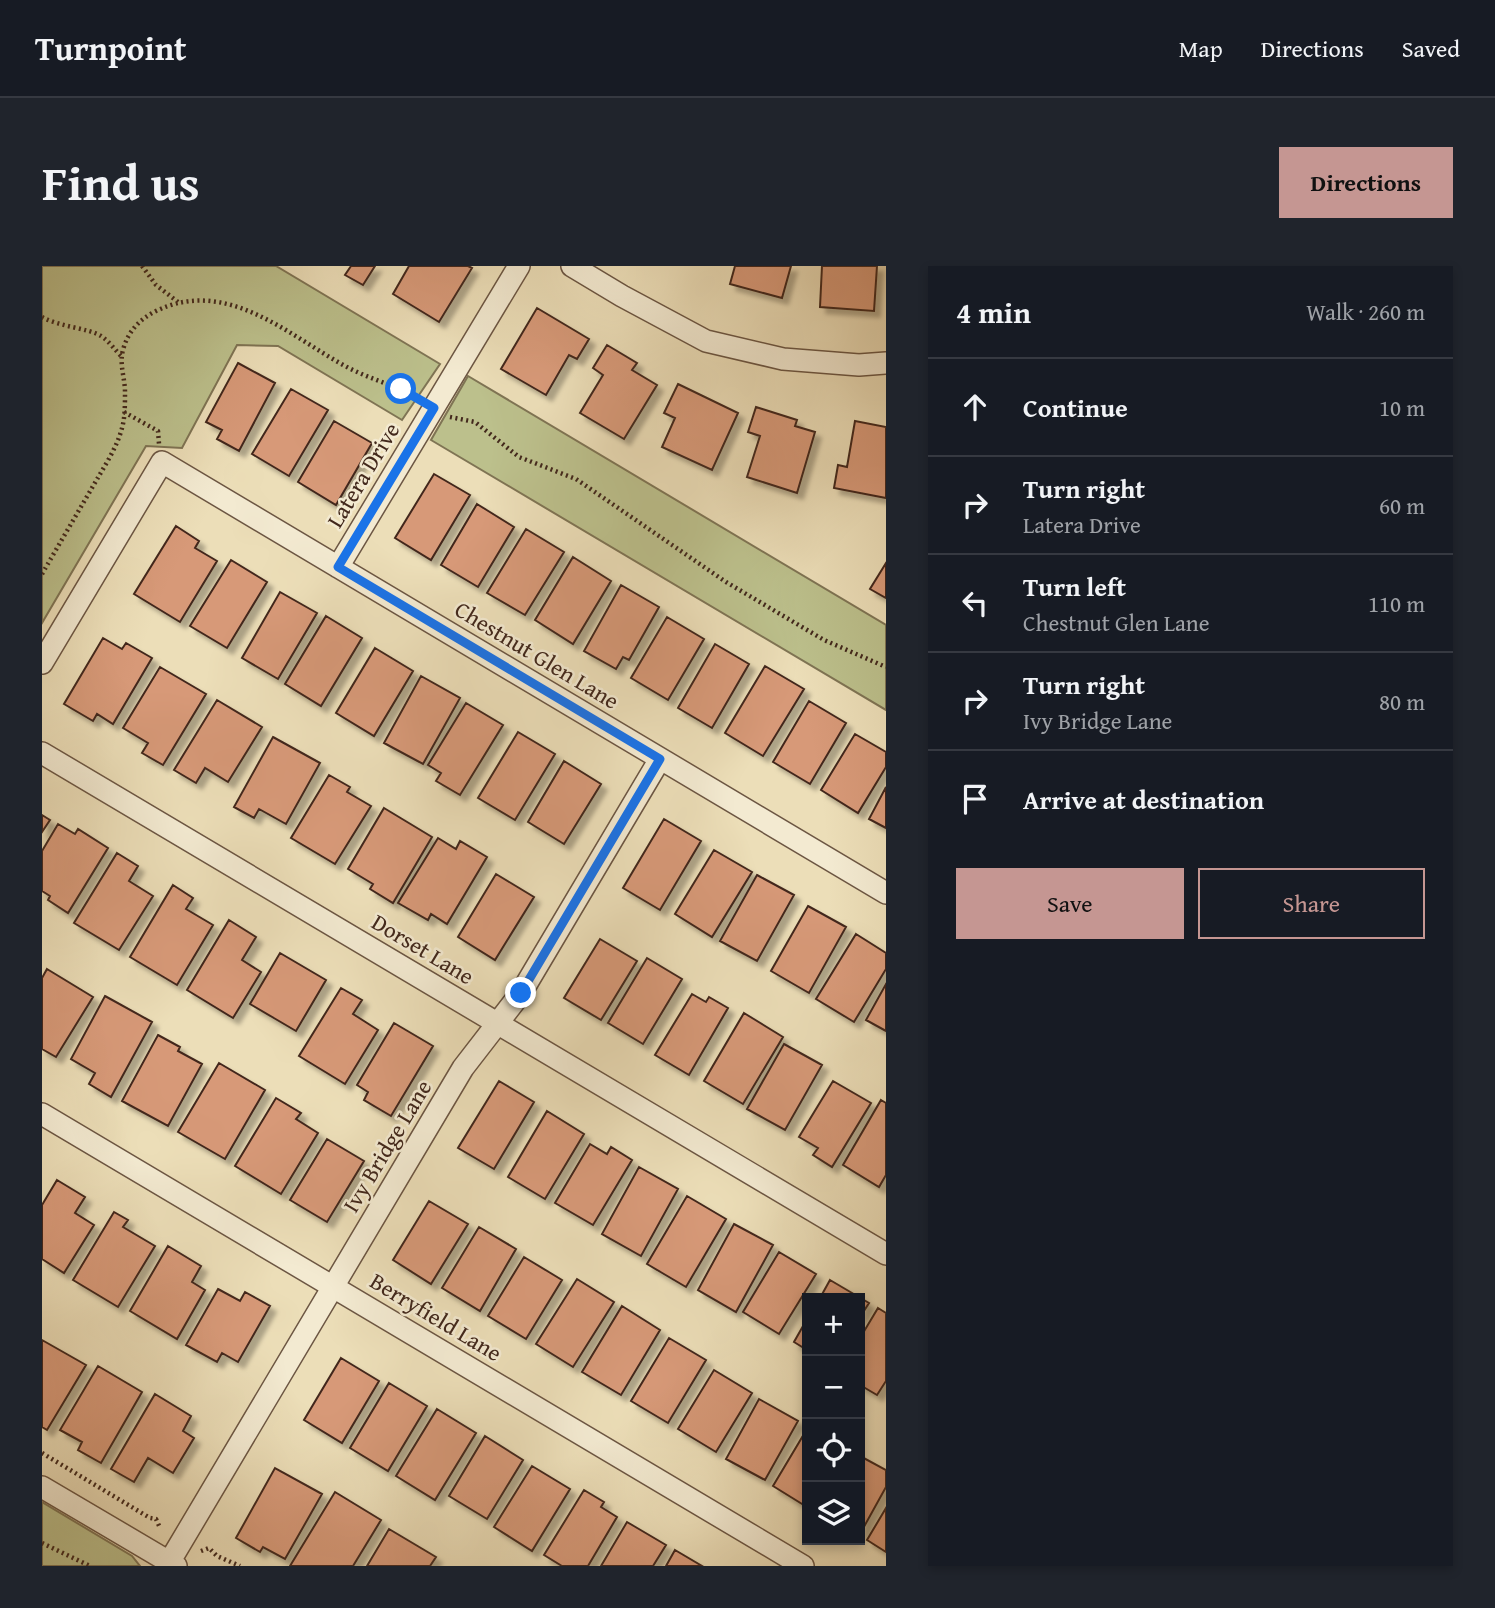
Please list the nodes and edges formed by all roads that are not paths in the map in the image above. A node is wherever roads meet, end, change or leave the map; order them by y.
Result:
1 (519, 266) edge
2 (572, 266) edge
3 (886, 363) edge
4 (338, 567) junction
5 (42, 663) edge
6 (42, 752) edge
7 (660, 759) junction
8 (886, 893) edge
9 (499, 1024) junction
10 (42, 1114) edge
11 (886, 1254) edge
12 (333, 1287) junction
13 (42, 1487) edge
14 (171, 1565) edge
15 (803, 1566) edge

1 - 4 street, Latera Drive
2 - 3 street
4 - 5 street, Chestnut Glen Lane
4 - 7 street, Chestnut Glen Lane
6 - 9 street, Dorset Lane
7 - 8 street, Chestnut Glen Lane
7 - 9 street, Ivy Bridge Lane
9 - 11 street, Dorset Lane
9 - 12 street, Ivy Bridge Lane
10 - 12 street, Berryfield Lane
12 - 14 street, Ivy Bridge Lane
12 - 15 street, Berryfield Lane
13 - 14 street

